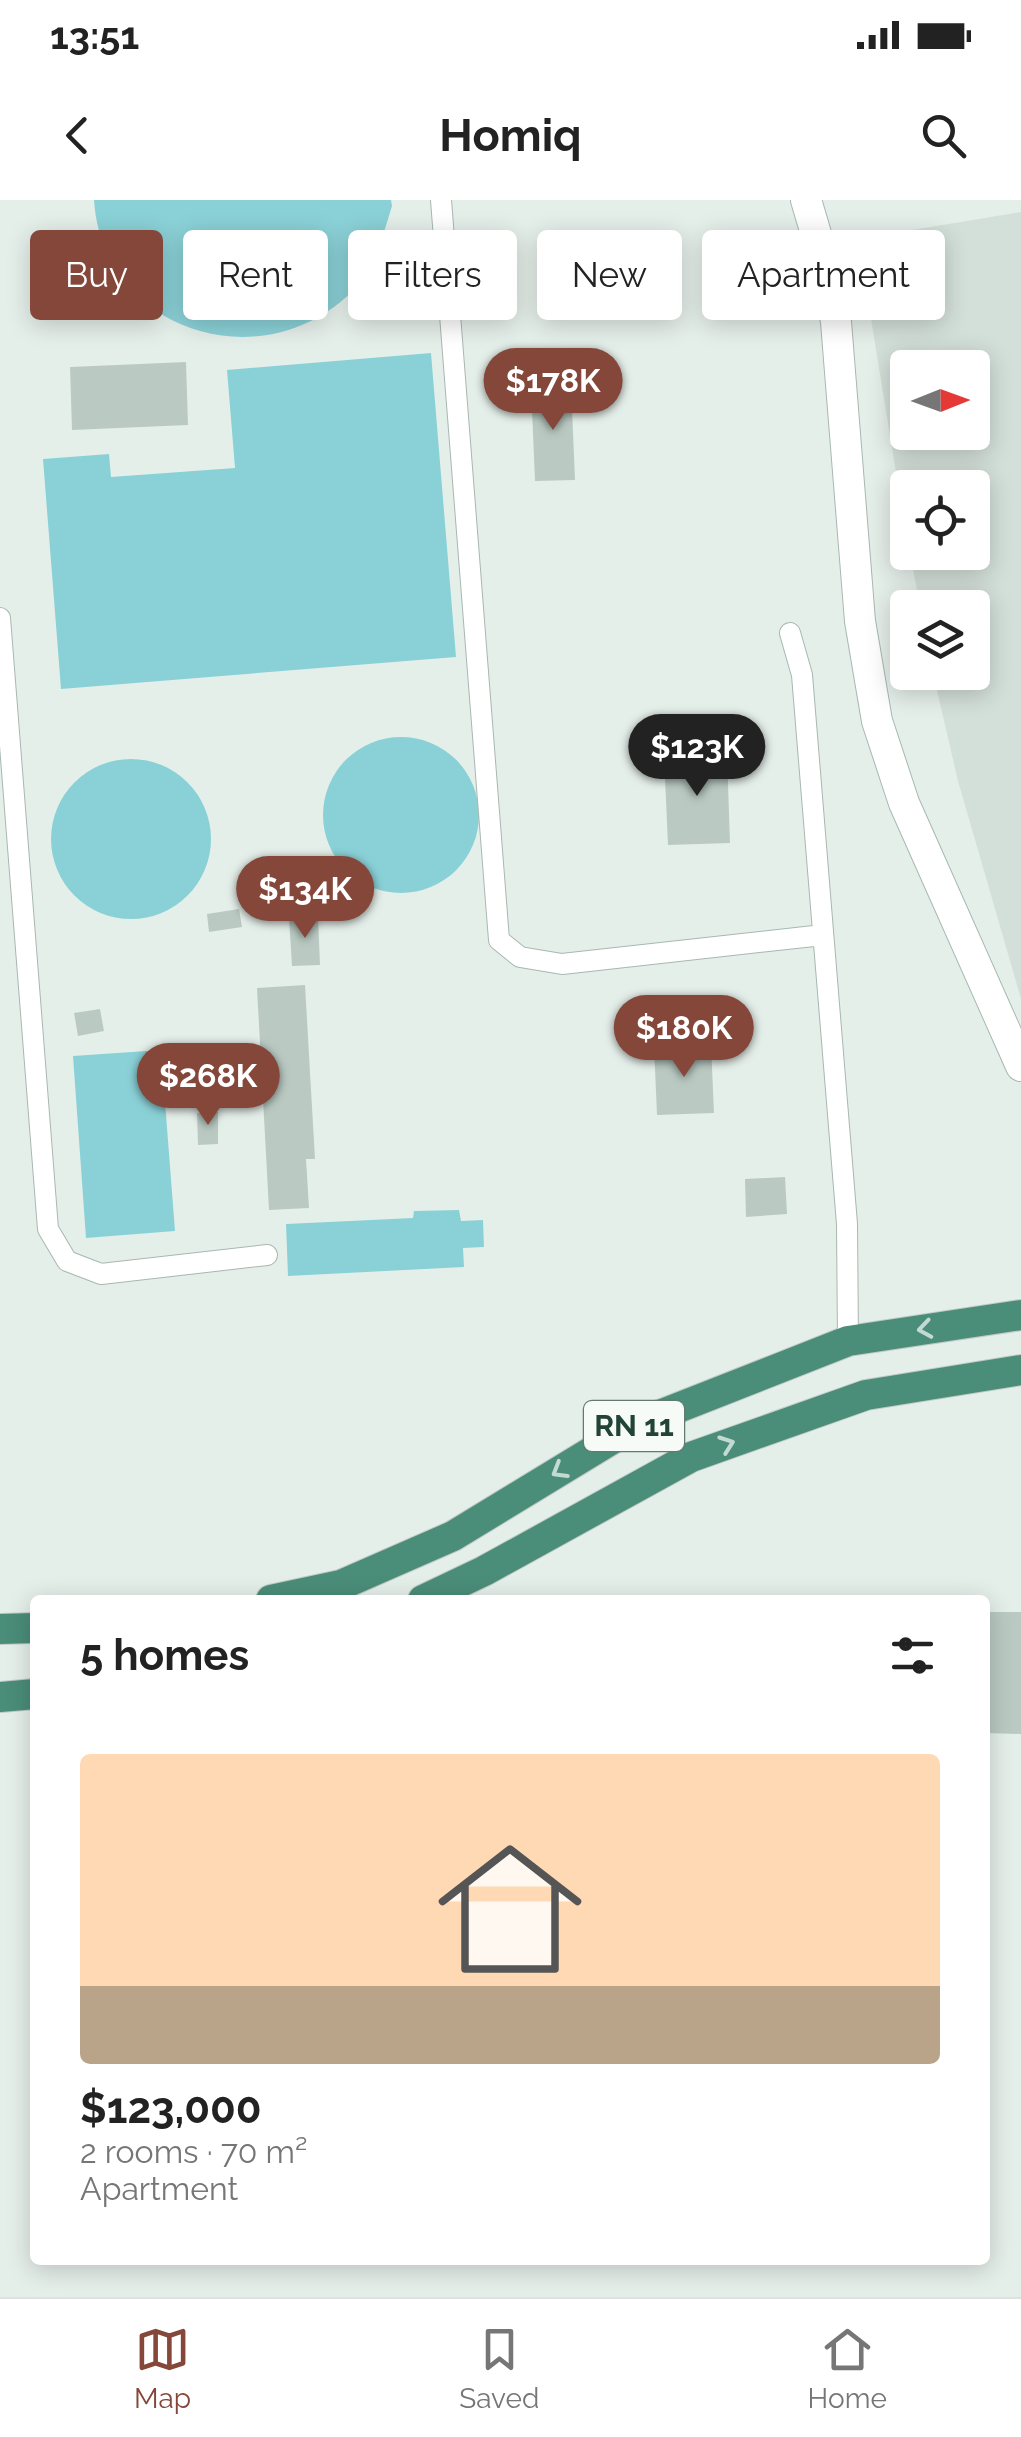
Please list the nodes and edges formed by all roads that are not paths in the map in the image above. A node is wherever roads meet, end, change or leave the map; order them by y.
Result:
1 (441, 200) edge
2 (806, 200) edge
3 (0, 618) edge
4 (790, 633) dead end
5 (824, 935) junction
6 (1021, 1066) edge
7 (267, 1255) dead end
8 (1021, 1314) edge
9 (848, 1342) junction
10 (1021, 1370) edge
11 (294, 1595) edge
12 (434, 1595) edge
13 (30, 1628) edge
14 (0, 1629) edge
15 (30, 1694) edge
16 (0, 1697) edge

1 - 5 lane
2 - 6 street
3 - 7 lane
4 - 5 lane
5 - 9 lane
8 -> 9 highway, RN 11
9 -> 11 highway, RN 11
12 -> 10 highway, RN 11
13 - 14 highway
15 - 16 highway

